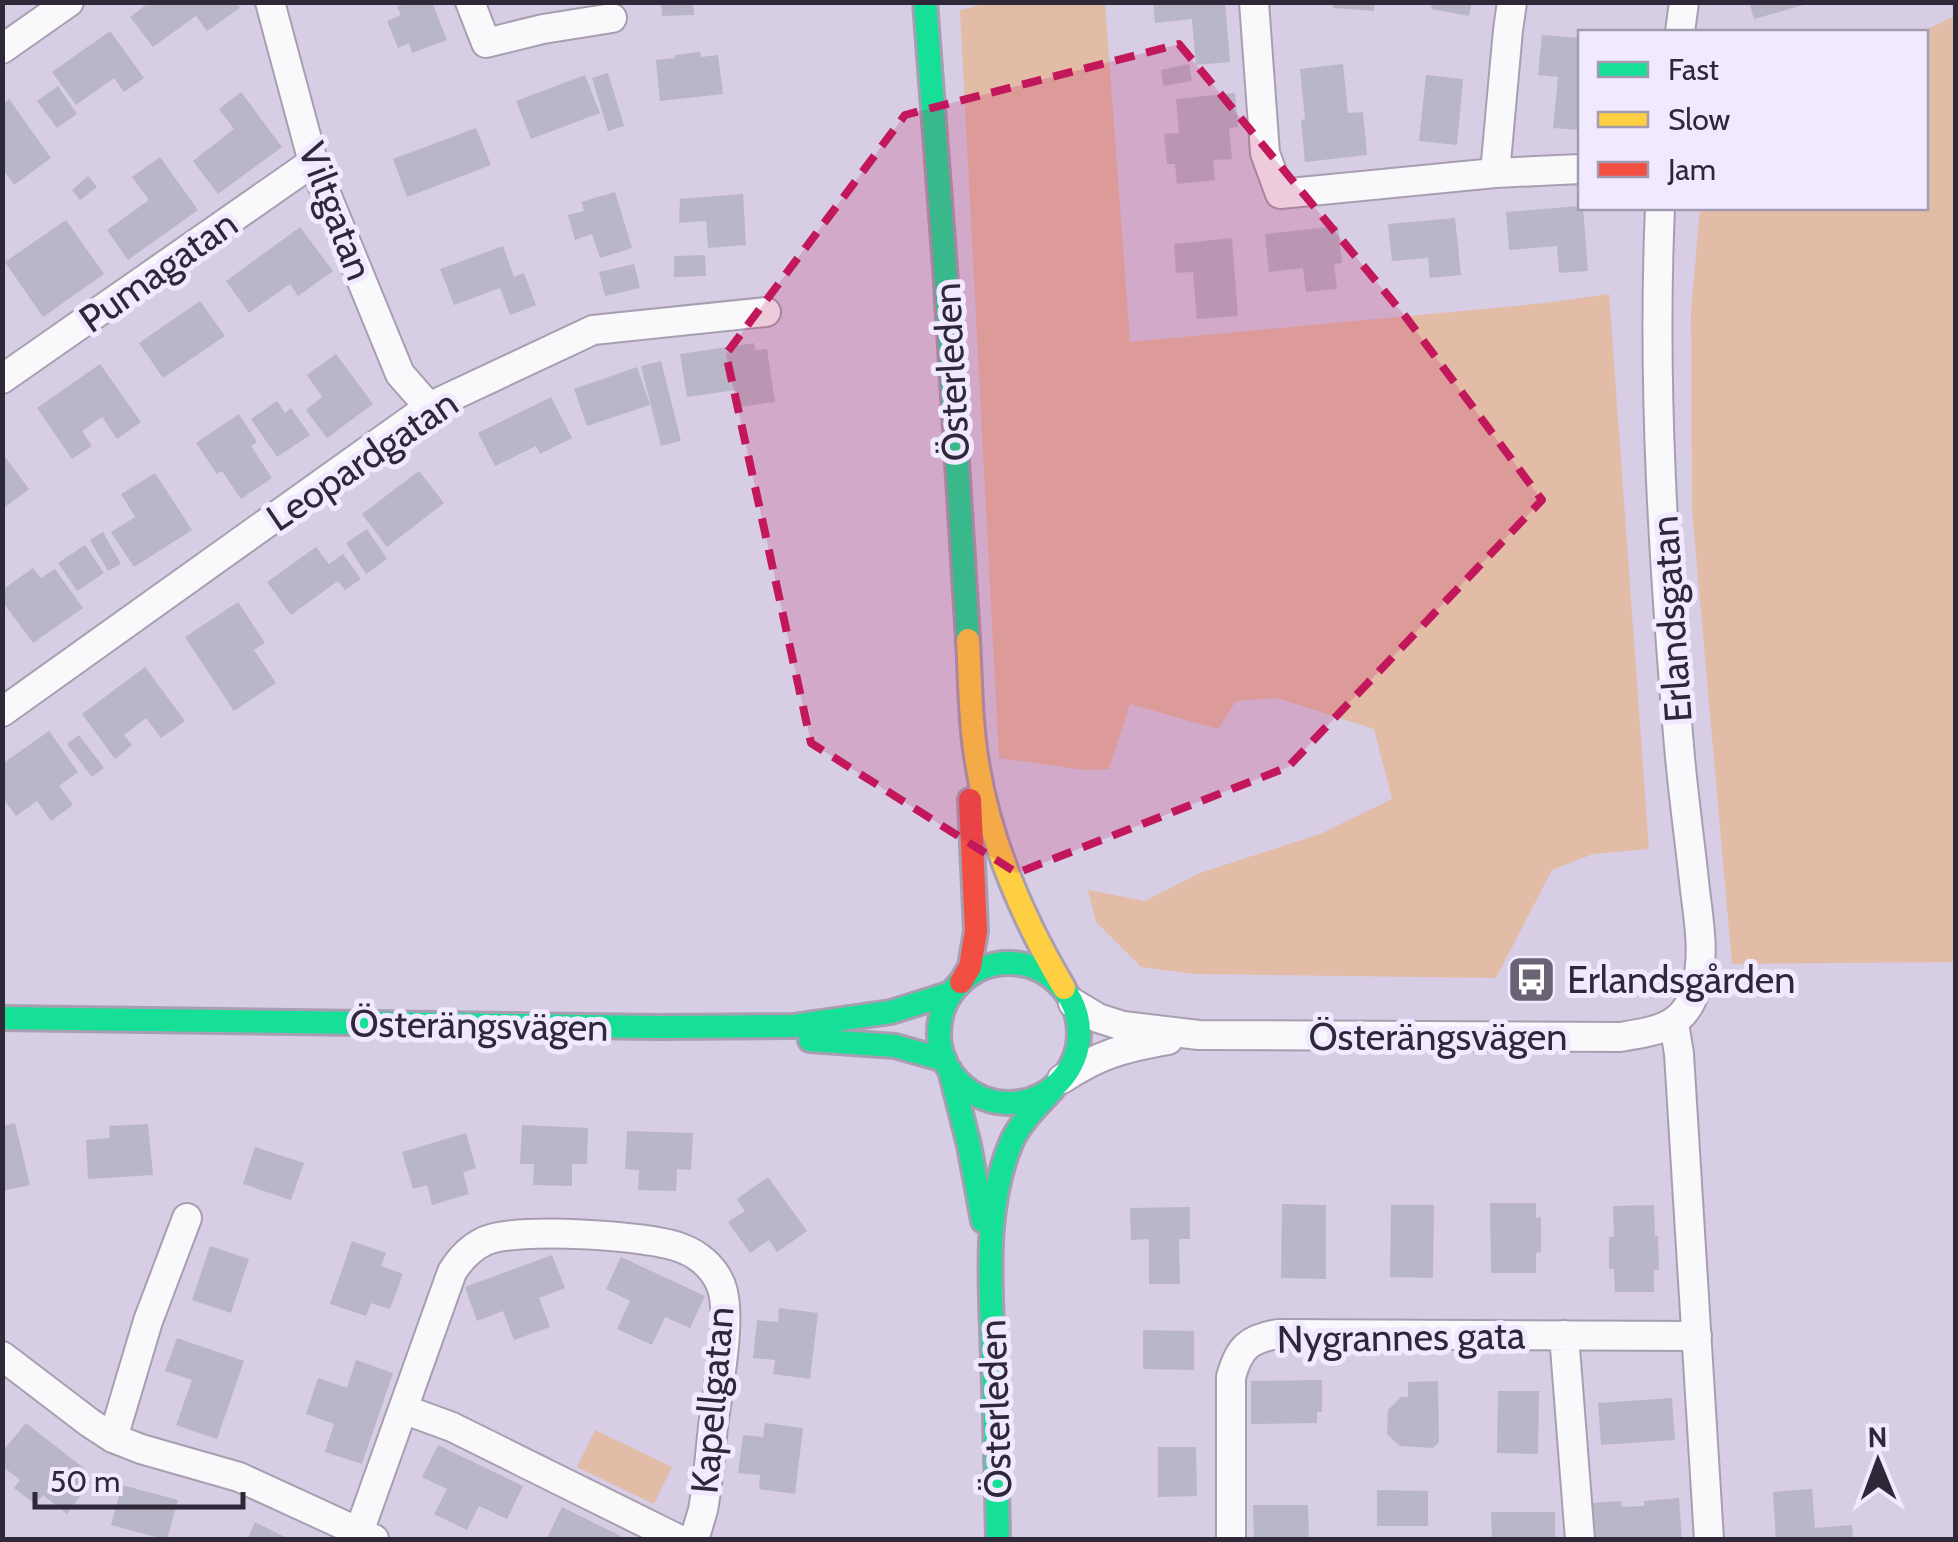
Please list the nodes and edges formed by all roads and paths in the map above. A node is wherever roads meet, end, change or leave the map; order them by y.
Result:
1 (69, 2) edge
2 (270, 2) edge
3 (470, 2) edge
4 (924, 2) edge
5 (1254, 2) edge
6 (1512, 2) edge
7 (1684, 2) edge
8 (612, 18) dead end
9 (1680, 30) edge
10 (2, 49) edge
11 (313, 162) junction
12 (1578, 169) edge
13 (1496, 173) junction
14 (1660, 210) edge
15 (766, 312) dead end
16 (2, 379) edge
17 (428, 407) junction
18 (2, 712) edge
19 (974, 742) junction
20 (956, 988) junction
21 (1068, 996) junction
22 (2, 1018) edge
23 (1674, 1023) junction
24 (2, 1032) edge
25 (1199, 1035) junction
26 (947, 1065) junction
27 (1058, 1084) junction
28 (187, 1218) dead end
29 (991, 1278) junction
30 (1564, 1334) junction
31 (1697, 1336) junction
32 (2, 1356) edge
33 (403, 1409) junction
34 (113, 1438) junction
35 (367, 1536) edge
36 (680, 1540) edge
37 (694, 1540) edge
38 (998, 1540) edge
39 (1231, 1540) edge
40 (1580, 1540) edge
41 (1708, 1540) edge

1 - 10 street
2 - 11 street, Viltgatan
3 - 8 street
4 - 19 main road, Österleden
5 - 13 street
6 - 13 street
7 - 9 street
11 - 16 street, Pumagatan
11 - 17 street, Viltgatan
12 - 13 street
14 - 23 street, Erlandsgatan
15 - 17 street, Leopardgatan
17 - 18 street, Leopardgatan
19 - 20 main road, Österleden
19 - 21 main road, Österleden
20 - 21 main road
20 - 22 main road, Österängsvägen
20 - 26 main road, Österleden
21 - 25 street, Österängsvägen
21 - 27 main road, Österleden
23 - 25 street, Österängsvägen
23 - 31 street
24 - 26 main road, Österängsvägen
25 - 27 street, Österängsvägen
26 - 27 main road
26 - 29 main road, Österleden
27 - 29 main road, Österleden
28 - 34 street
29 - 38 main road, Österleden
30 - 31 street, Nygrannes gata
30 - 39 street, Nygrannes gata
30 - 40 street, Nygrannes gata
31 - 41 street
32 - 34 street, Kapellgatan
33 - 35 street, Kapellgatan
33 - 36 street, Kapellgatan
33 - 37 street, Kapellgatan
34 - 35 street, Kapellgatan

